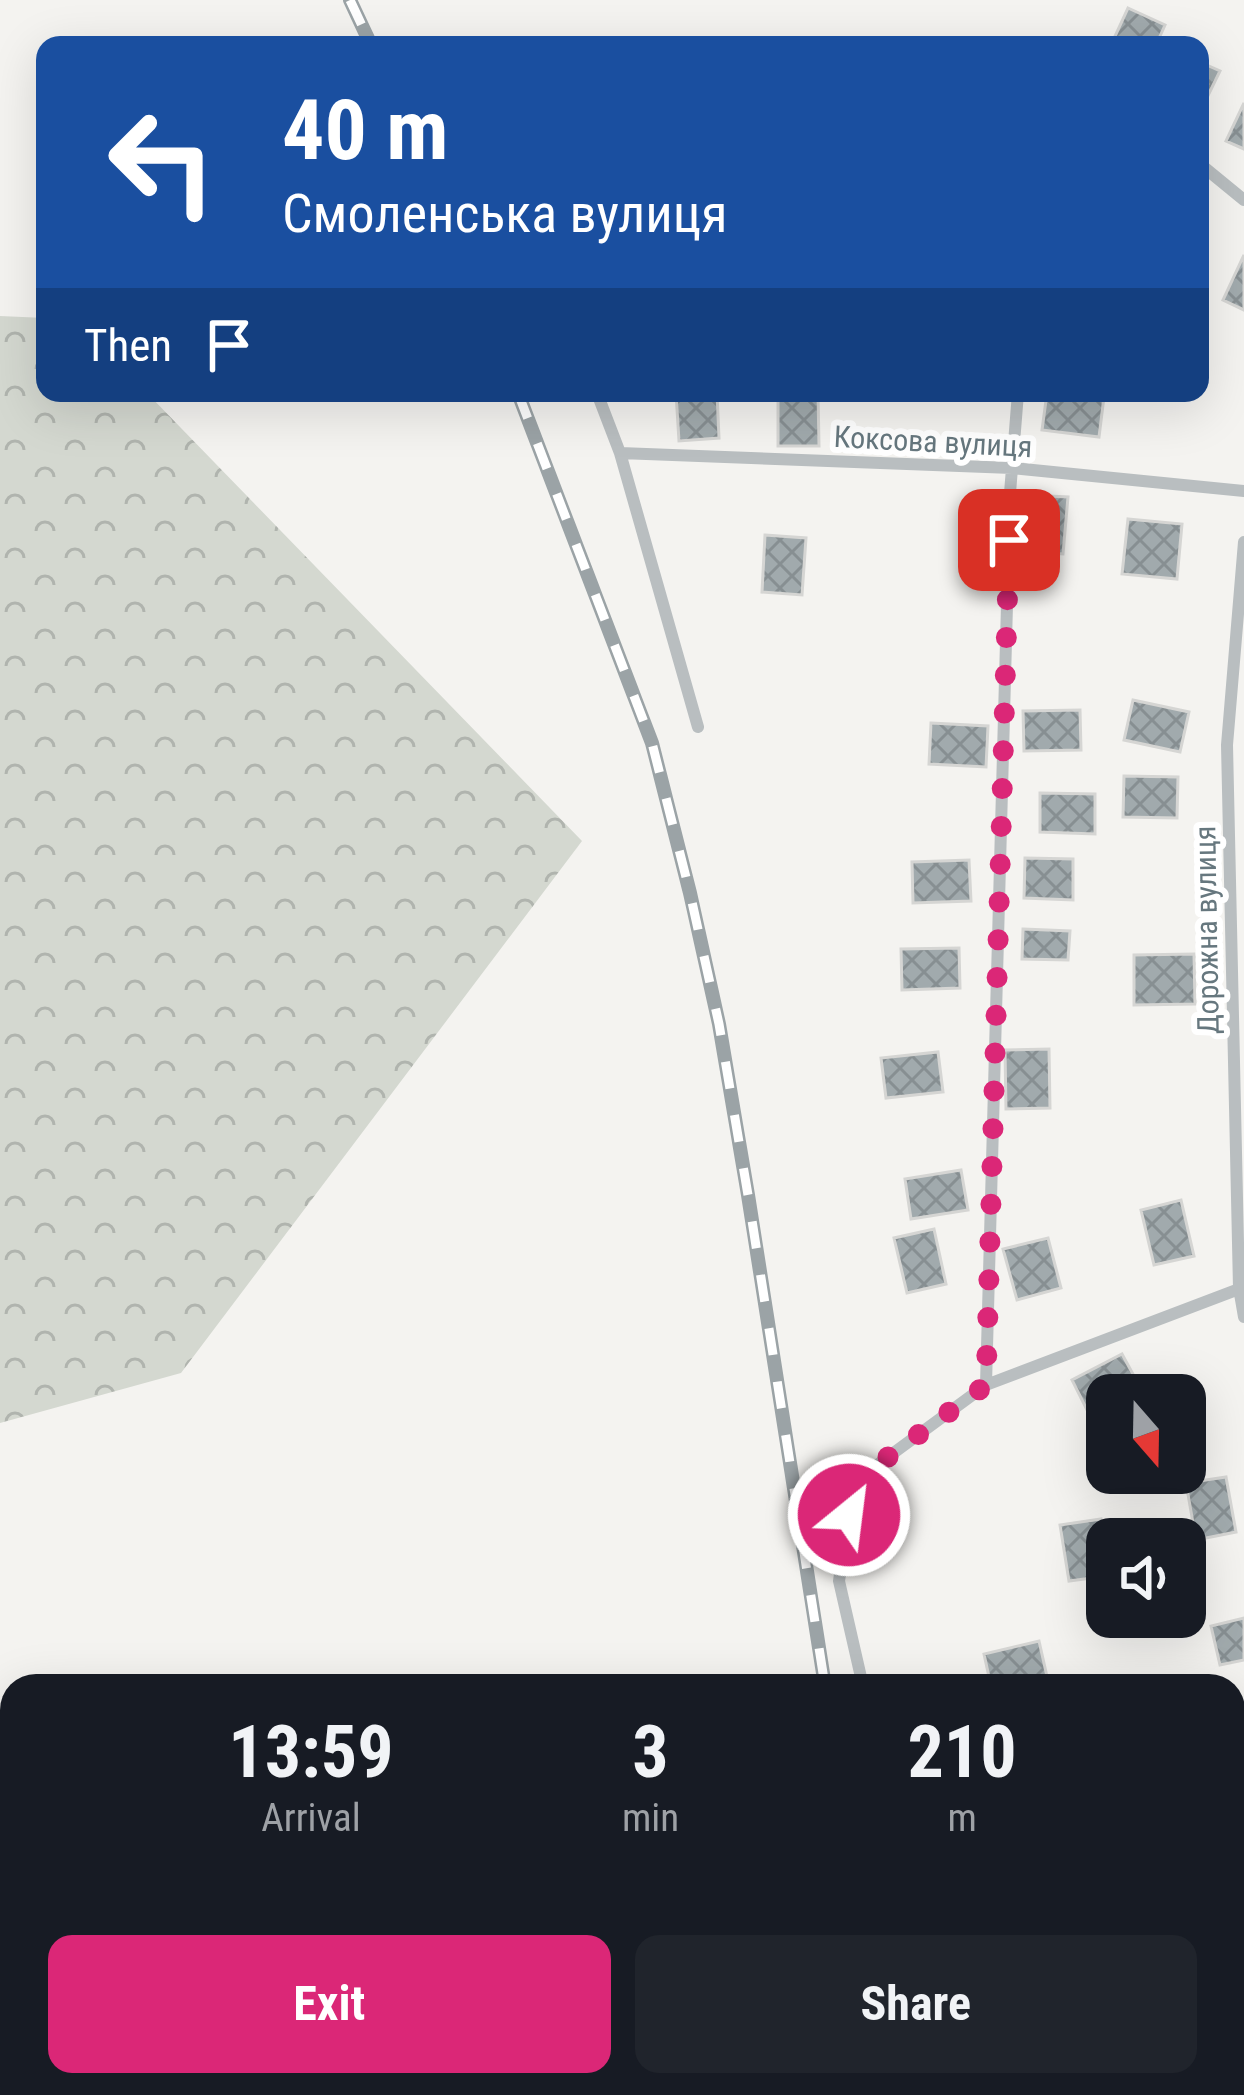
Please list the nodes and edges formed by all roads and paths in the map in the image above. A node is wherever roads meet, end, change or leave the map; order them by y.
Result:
1 (1209, 171) edge
2 (1244, 200) edge
3 (600, 402) edge
4 (1017, 402) edge
5 (620, 453) junction
6 (1012, 468) junction
7 (1244, 491) edge
8 (1244, 542) edge
9 (698, 727) dead end
10 (1241, 1287) edge
11 (1244, 1317) edge
12 (986, 1385) junction
13 (860, 1674) edge

1 - 2 street
3 - 5 street
4 - 6 street
5 - 6 street, Коксова вулиця
5 - 9 street
6 - 7 street, Коксова вулиця
6 - 12 street
8 - 10 street, Дорожна вулиця
10 - 11 street, Дорожна вулиця
10 - 12 street
12 - 13 street

